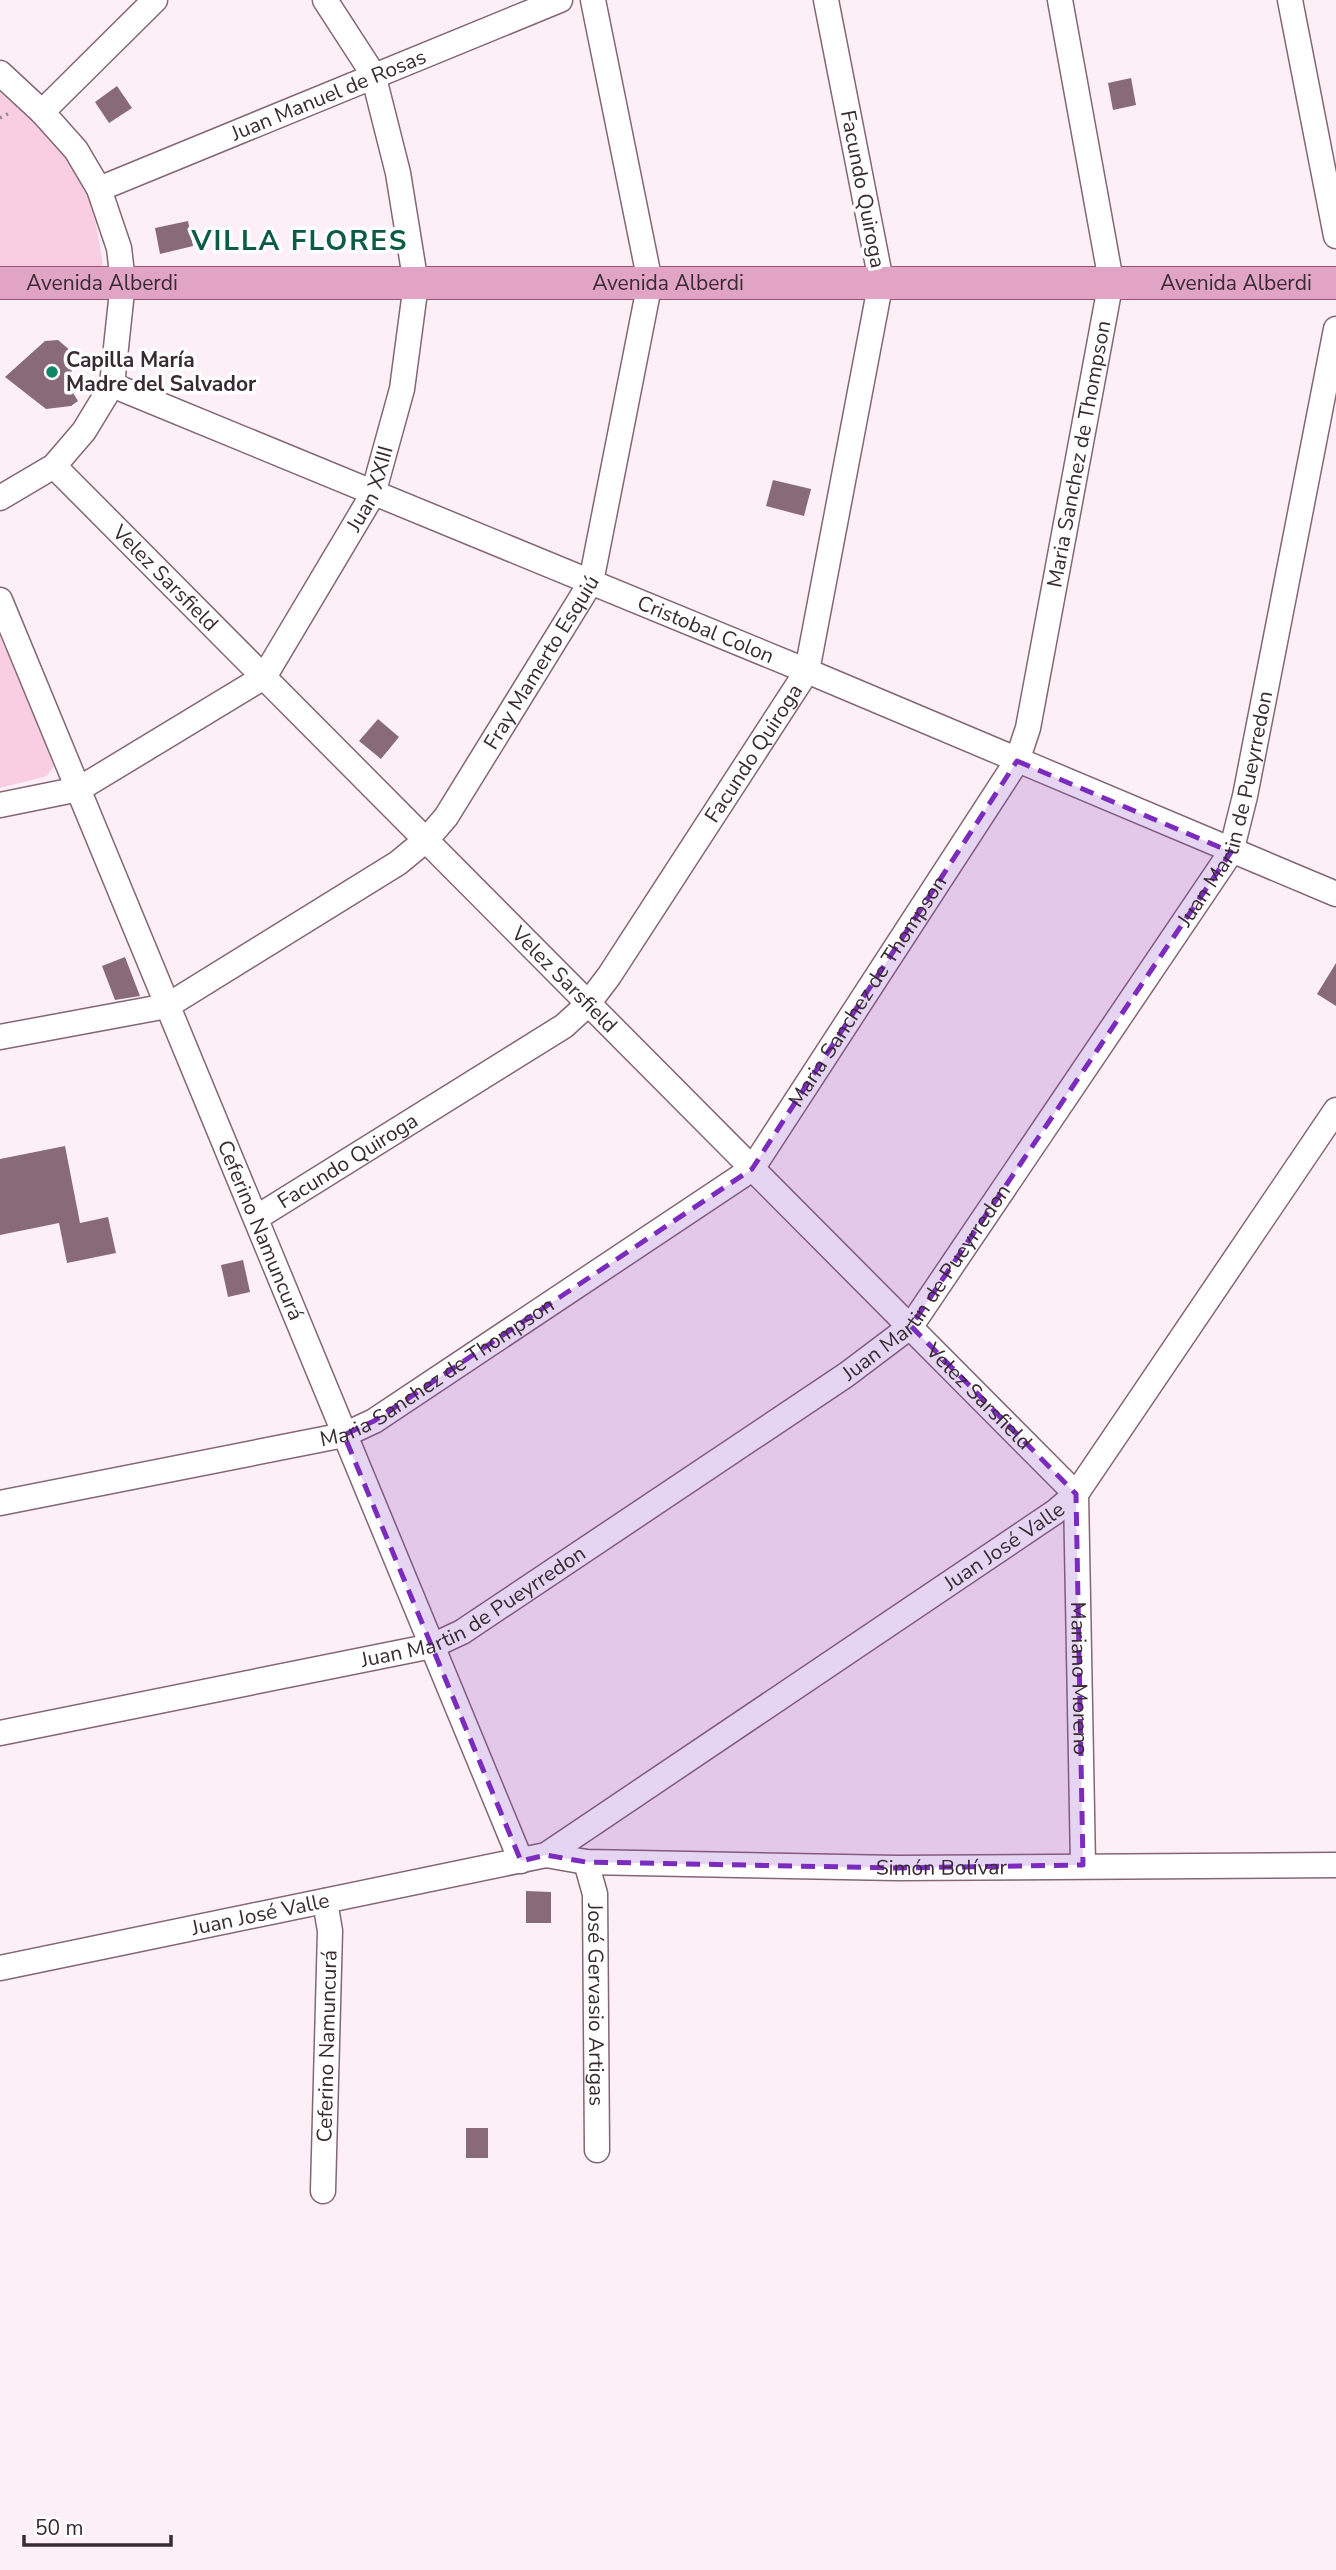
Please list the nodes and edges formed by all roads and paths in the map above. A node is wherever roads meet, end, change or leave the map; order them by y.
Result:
1 (155, 0) edge
2 (325, 0) edge
3 (560, 0) edge
4 (593, 0) edge
5 (826, 0) edge
6 (1060, 0) edge
7 (1290, 0) edge
8 (0, 73) edge
9 (373, 74) junction
10 (42, 112) junction
11 (99, 189) junction
12 (1336, 236) edge
13 (881, 281) junction
14 (1111, 281) junction
15 (123, 282) junction
16 (650, 282) junction
17 (0, 283) edge
18 (1336, 283) edge
19 (416, 284) junction
20 (1336, 329) edge
21 (112, 385) junction
22 (54, 466) junction
23 (373, 494) junction
24 (0, 498) edge
25 (591, 582) junction
26 (0, 600) edge
27 (807, 671) junction
28 (264, 677) junction
29 (1017, 761) junction
30 (79, 789) junction
31 (0, 804) edge
32 (428, 839) junction
33 (1231, 852) junction
34 (1336, 894) edge
35 (587, 1005) junction
36 (167, 1006) junction
37 (0, 1037) edge
38 (1336, 1111) edge
39 (752, 1169) junction
40 (256, 1218) junction
41 (911, 1326) junction
42 (344, 1435) junction
43 (1076, 1494) junction
44 (0, 1503) edge
45 (432, 1646) junction
46 (0, 1733) edge
47 (546, 1855) junction
48 (522, 1861) junction
49 (586, 1861) junction
50 (1083, 1865) junction
51 (1336, 1865) edge
52 (325, 1901) junction
53 (0, 1968) edge
54 (597, 2150) dead end
55 (323, 2191) dead end

1 - 10 street
2 - 9 street, Juan XXIII
3 - 9 street, Juan Manuel de Rosas
4 - 16 street, Fray Mamerto Esquiú
5 - 13 street, Facundo Quiroga
6 - 14 street, Maria Sanchez de Thompson
7 - 12 street
8 - 10 street
9 - 11 street, Juan Manuel de Rosas
9 - 19 street, Juan XXIII
10 - 11 street
11 - 15 street
13 - 14 main road, Avenida Alberdi
13 - 16 main road, Avenida Alberdi
13 - 27 street, Facundo Quiroga
14 - 18 main road, Avenida Alberdi
14 - 29 street, Maria Sanchez de Thompson
15 - 17 main road, Avenida Alberdi
15 - 19 main road, Avenida Alberdi
15 - 21 street
16 - 19 main road, Avenida Alberdi
16 - 25 street, Fray Mamerto Esquiú
19 - 23 street, Juan XXIII
20 - 33 street, Juan Martin de Pueyrredon
21 - 22 street
21 - 23 street, Cristobal Colon
22 - 24 street
22 - 28 street, Velez Sarsfield
23 - 25 street, Cristobal Colon
23 - 28 street, Juan XXIII
25 - 27 street, Cristobal Colon
25 - 32 street, Fray Mamerto Esquiú
26 - 30 street, Ceferino Namuncurá
27 - 29 street, Cristobal Colon
27 - 35 street, Facundo Quiroga
28 - 30 street, Juan XXIII
28 - 32 street, Velez Sarsfield
29 - 33 street, Cristobal Colon
29 - 39 street, Maria Sanchez de Thompson
30 - 31 street, Juan XXIII
30 - 36 street, Ceferino Namuncurá
32 - 35 street, Velez Sarsfield
32 - 36 street, Fray Mamerto Esquiú
33 - 34 street, Cristobal Colon
33 - 41 street, Juan Martin de Pueyrredon
35 - 39 street, Velez Sarsfield
35 - 40 street, Facundo Quiroga
36 - 37 street, Fray Mamerto Esquiú
36 - 40 street, Ceferino Namuncurá
38 - 43 street, Juan José Valle
39 - 41 street, Velez Sarsfield
39 - 42 street, Maria Sanchez de Thompson
40 - 42 street, Ceferino Namuncurá
41 - 43 street, Velez Sarsfield
41 - 45 street, Juan Martin de Pueyrredon
42 - 44 street, Maria Sanchez de Thompson
42 - 45 street, Ceferino Namuncurá
43 - 47 street, Juan José Valle
43 - 50 street, Mariano Moreno
45 - 46 street, Juan Martin de Pueyrredon
45 - 48 street, Ceferino Namuncurá
47 - 48 street, Juan José Valle
47 - 49 street, Simón Bolívar
48 - 52 street, Juan José Valle
49 - 50 street, Simón Bolívar
49 - 54 street, José Gervasio Artigas
50 - 51 street, Simón Bolívar
52 - 53 street, Juan José Valle
52 - 55 street, Ceferino Namuncurá

